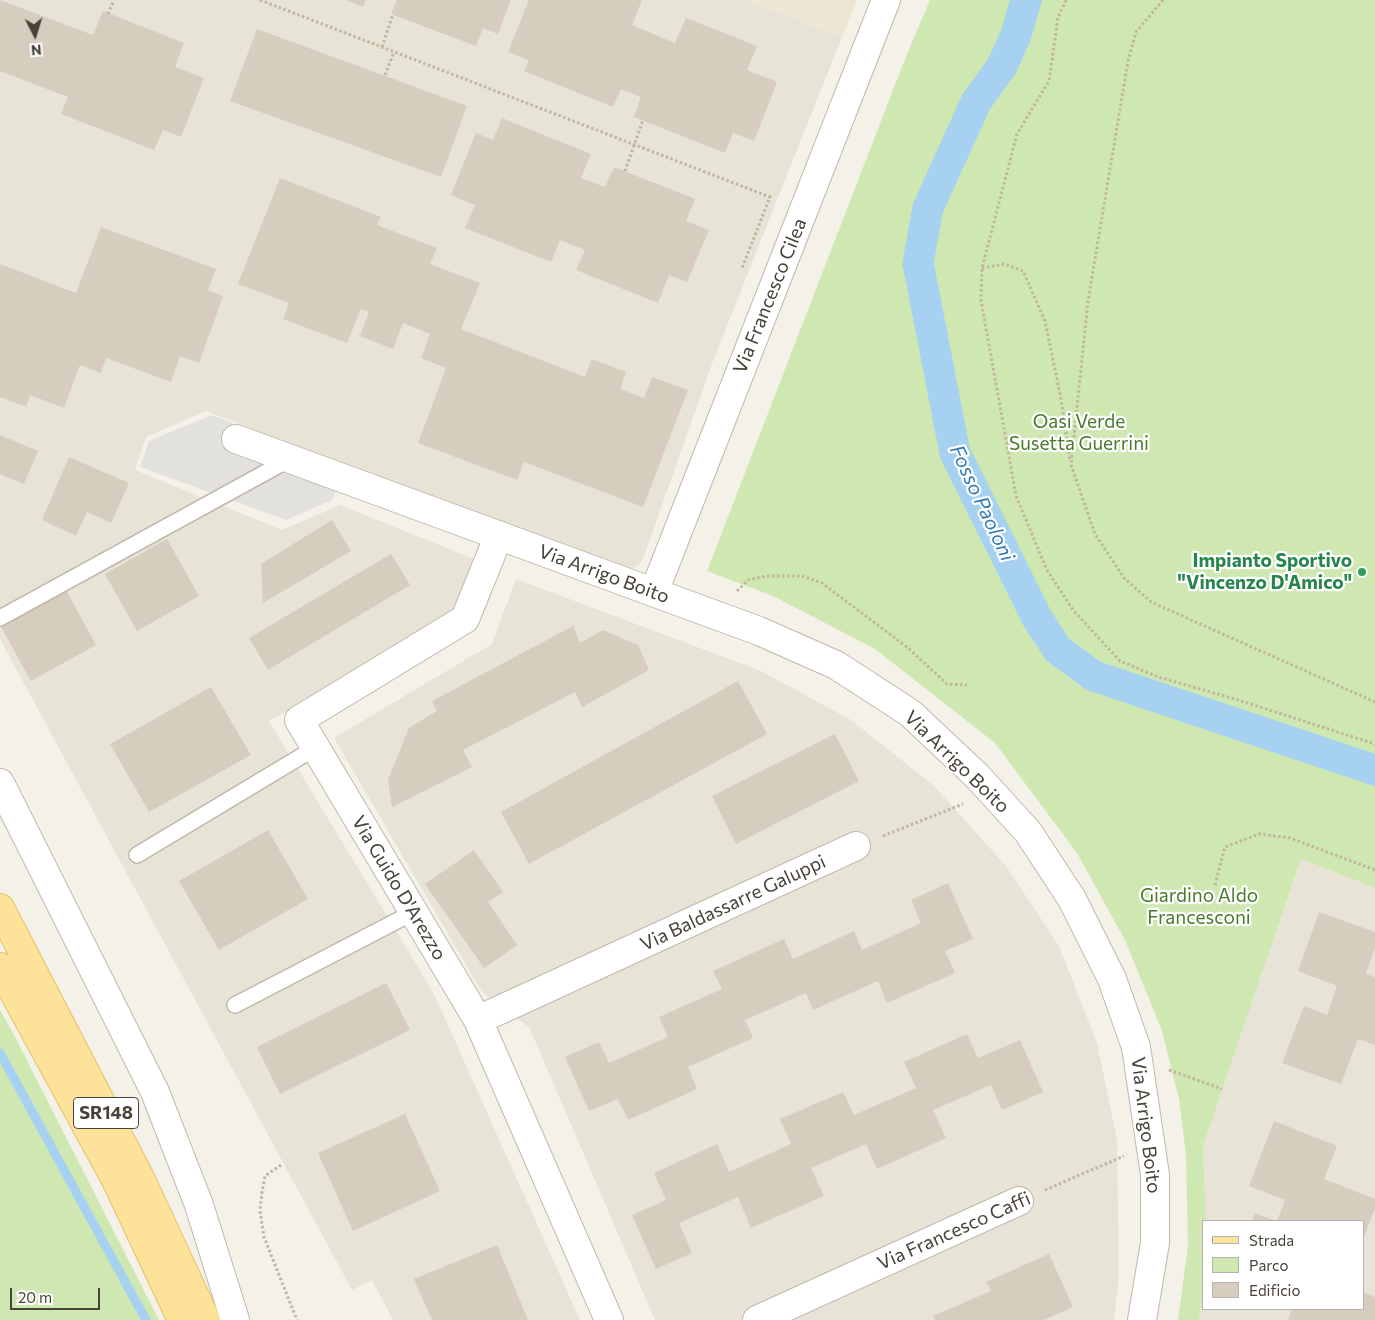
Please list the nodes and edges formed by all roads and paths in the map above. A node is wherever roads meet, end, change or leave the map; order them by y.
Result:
1 (114, 0) edge
2 (260, 0) edge
3 (886, 0) edge
4 (1066, 0) edge
5 (1163, 0) edge
6 (108, 14) dead end
7 (394, 14) dead end
8 (382, 47) junction
9 (394, 52) junction
10 (385, 75) dead end
11 (643, 120) dead end
12 (634, 144) junction
13 (625, 171) dead end
14 (742, 268) dead end
15 (982, 268) junction
16 (236, 438) dead end
17 (290, 458) junction
18 (1071, 465) junction
19 (499, 535) junction
20 (654, 592) junction
21 (733, 595) dead end
22 (0, 618) edge
23 (967, 686) dead end
24 (1375, 702) edge
25 (1375, 744) edge
26 (315, 748) junction
27 (0, 784) edge
28 (992, 792) junction
29 (856, 846) joint
30 (137, 855) dead end
31 (1375, 870) edge
32 (1215, 885) dead end
33 (0, 908) edge
34 (414, 912) junction
35 (0, 967) edge
36 (235, 1006) dead end
37 (478, 1020) junction
38 (1166, 1069) dead end
39 (1222, 1089) dead end
40 (1151, 1144) junction
41 (282, 1165) dead end
42 (1019, 1201) joint
43 (182, 1320) edge
44 (206, 1320) edge
45 (234, 1320) edge
46 (297, 1320) edge
47 (609, 1320) edge
48 (757, 1320) edge
49 (1142, 1320) edge

1 - 6 path
2 - 8 path
3 - 20 street, Via Francesco Cilea
4 - 15 path
5 - 18 path
7 - 8 path
8 - 9 path
9 - 10 path
9 - 12 path
11 - 12 path
12 - 13 path
12 - 14 path
15 - 18 path
15 - 25 path
16 - 17 street, Via Arrigo Boito
17 - 19 street, Via Arrigo Boito
17 - 22 lane
18 - 24 path
19 - 20 street, Via Arrigo Boito
19 - 26 street, Via Guido D'Arezzo
20 - 28 street, Via Arrigo Boito
21 - 23 path
26 - 30 lane
26 - 34 street, Via Guido D'Arezzo
27 - 45 street
28 - 29 path
28 - 40 street, Via Arrigo Boito
29 - 37 street, Via Baldassarre Galuppi
31 - 32 path
33 - 44 main road, SR148
34 - 36 lane
34 - 37 street, Via Guido D'Arezzo
35 - 43 main road, SR148
37 - 47 street, Via Guido D'Arezzo
38 - 39 path
40 - 42 path, Via Francesco Caffi
40 - 49 street, Via Arrigo Boito
41 - 46 path
42 - 48 street, Via Francesco Caffi

